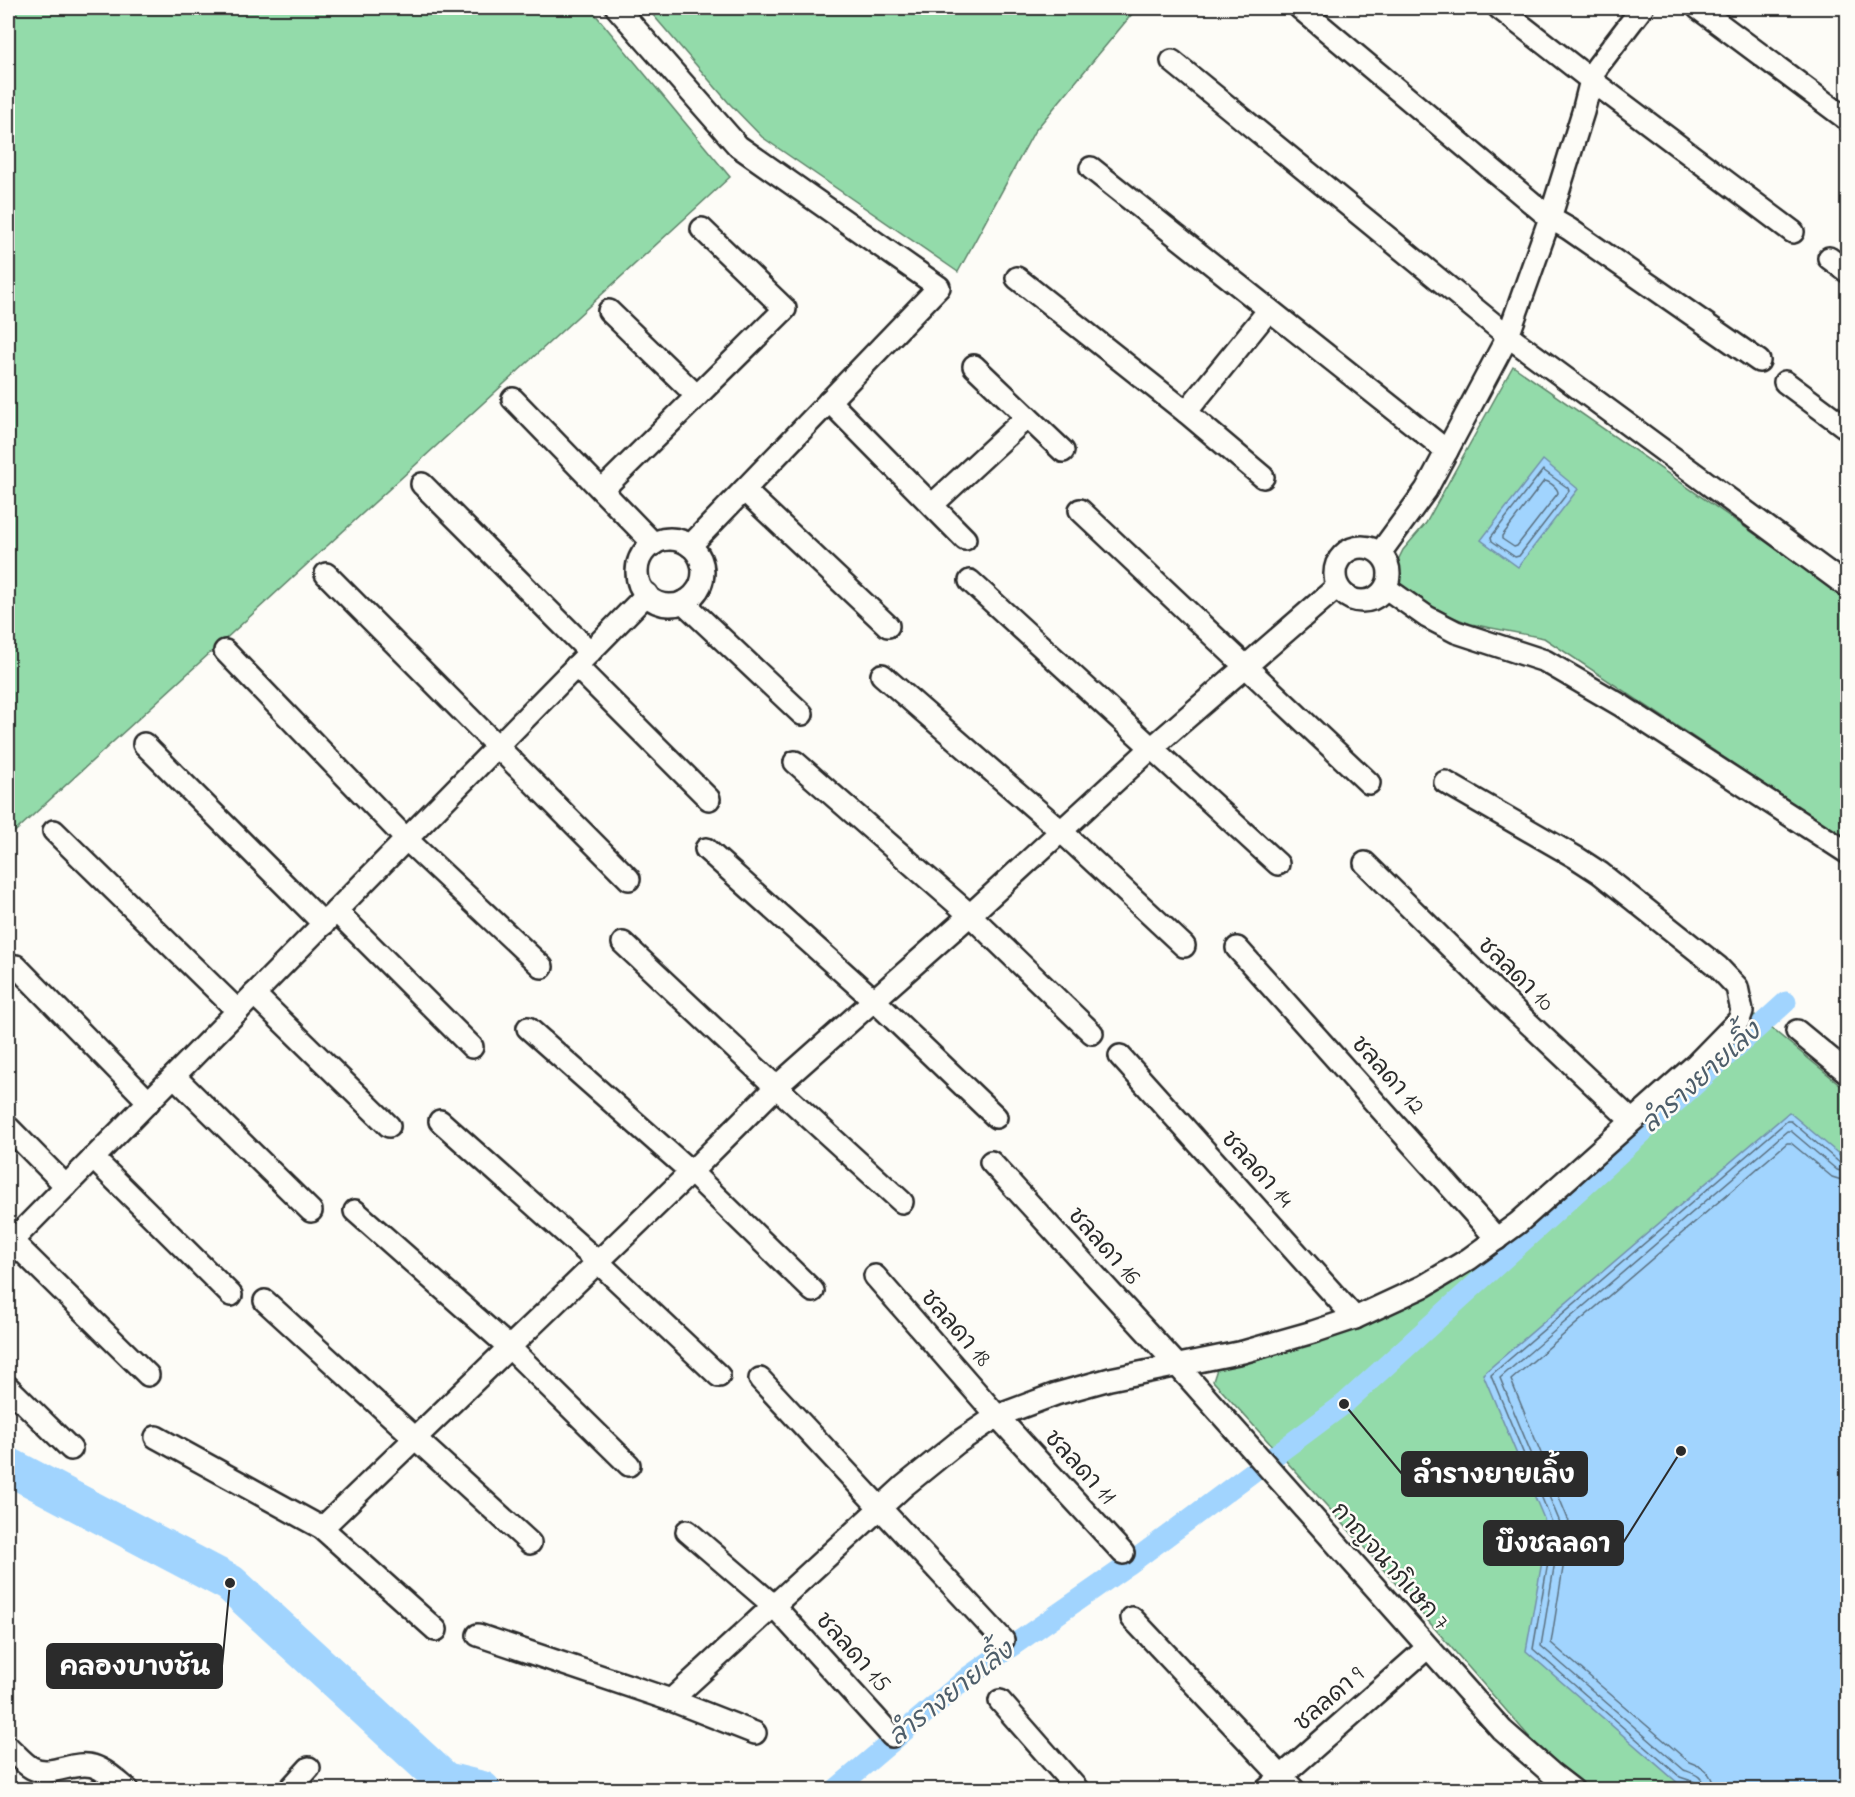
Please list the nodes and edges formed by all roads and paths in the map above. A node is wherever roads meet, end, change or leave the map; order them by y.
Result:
1 (617, 8) edge
2 (1300, 8) edge
3 (1499, 8) edge
4 (1642, 8) edge
5 (1698, 8) edge
6 (1172, 61) dead end
7 (1591, 80) junction
8 (1848, 120) edge
9 (1091, 168) dead end
10 (1550, 218) junction
11 (702, 229) dead end
12 (1792, 232) dead end
13 (1829, 258) dead end
14 (1848, 272) edge
15 (1017, 278) dead end
16 (1269, 310) junction
17 (609, 311) dead end
18 (1508, 336) junction
19 (1759, 361) dead end
20 (974, 366) dead end
21 (1785, 382) dead end
22 (697, 396) junction
23 (513, 399) dead end
24 (829, 401) junction
25 (1186, 412) junction
26 (1027, 417) junction
27 (1848, 429) edge
28 (1063, 451) dead end
29 (1447, 451) junction
30 (1263, 477) dead end
31 (422, 484) dead end
32 (602, 490) junction
33 (744, 490) junction
34 (932, 505) junction
35 (1080, 510) dead end
36 (966, 539) dead end
37 (654, 544) junction
38 (690, 546) junction
39 (1380, 554) junction
40 (326, 574) dead end
41 (969, 581) dead end
42 (1337, 587) junction
43 (1848, 587) edge
44 (1386, 588) junction
45 (647, 594) junction
46 (682, 602) junction
47 (888, 626) dead end
48 (225, 651) dead end
49 (583, 659) junction
50 (1246, 666) junction
51 (882, 675) dead end
52 (802, 714) dead end
53 (144, 744) dead end
54 (497, 747) junction
55 (1153, 747) junction
56 (795, 762) dead end
57 (1445, 782) dead end
58 (1369, 783) dead end
59 (709, 800) dead end
60 (54, 831) dead end
61 (1061, 831) junction
62 (406, 839) junction
63 (706, 849) dead end
64 (1848, 853) edge
65 (1365, 863) dead end
66 (1278, 864) dead end
67 (629, 879) dead end
68 (970, 915) junction
69 (330, 917) junction
70 (623, 943) dead end
71 (1184, 946) dead end
72 (1237, 948) dead end
73 (16, 966) dead end
74 (542, 967) dead end
75 (254, 994) junction
76 (874, 1000) junction
77 (238, 1011) junction
78 (528, 1028) dead end
79 (1797, 1031) dead end
80 (1092, 1033) dead end
81 (472, 1047) dead end
82 (1120, 1056) dead end
83 (1848, 1073) edge
84 (174, 1076) junction
85 (776, 1087) junction
86 (149, 1102) junction
87 (996, 1117) dead end
88 (1631, 1120) junction
89 (440, 1121) dead end
90 (389, 1126) dead end
91 (8, 1127) edge
92 (93, 1158) junction
93 (991, 1162) dead end
94 (691, 1172) junction
95 (66, 1186) junction
96 (902, 1202) dead end
97 (311, 1211) dead end
98 (354, 1211) dead end
99 (1497, 1239) junction
100 (10, 1243) edge
101 (598, 1262) junction
102 (875, 1276) dead end
103 (813, 1291) dead end
104 (231, 1295) dead end
105 (265, 1301) dead end
106 (1355, 1318) junction
107 (508, 1347) junction
108 (1178, 1366) junction
109 (148, 1375) dead end
110 (719, 1376) dead end
111 (760, 1379) dead end
112 (8, 1387) edge
113 (997, 1416) junction
114 (156, 1437) dead end
115 (416, 1437) junction
116 (71, 1449) dead end
117 (629, 1465) dead end
118 (880, 1508) junction
119 (322, 1528) junction
120 (687, 1530) dead end
121 (530, 1543) dead end
122 (1123, 1553) dead end
123 (773, 1605) junction
124 (1131, 1618) dead end
125 (436, 1630) dead end
126 (478, 1635) dead end
127 (1003, 1640) dead end
128 (1427, 1648) junction
129 (671, 1700) junction
130 (1000, 1701) dead end
131 (755, 1733) dead end
132 (892, 1736) dead end
133 (8, 1747) edge
134 (309, 1768) dead end
135 (1280, 1785) edge
136 (128, 1790) edge
137 (289, 1790) edge
138 (1078, 1790) edge
139 (1574, 1790) edge

1 - 24 street
2 - 10 street
3 - 7 street
4 - 7 street
5 - 8 street
6 - 18 street
7 - 10 street
7 - 12 street
9 - 16 street
10 - 18 street
10 - 19 street
11 - 22 street
13 - 14 street
15 - 25 street
16 - 25 street
16 - 29 street
17 - 22 street
18 - 29 street
18 - 43 street
20 - 26 street
21 - 27 street
22 - 32 street
23 - 32 street
24 - 33 street
24 - 34 street
25 - 30 street
26 - 28 street
26 - 34 street
29 - 39 street
31 - 49 street
32 - 37 street
33 - 38 street
33 - 47 street
34 - 36 street
35 - 50 street
37 - 38 street
37 - 45 street
38 - 46 street
39 - 42 street
39 - 44 street
40 - 54 street
41 - 55 street
42 - 44 street
42 - 50 street
44 - 64 street
45 - 46 street
45 - 49 street
46 - 52 street
48 - 62 street
49 - 54 street
49 - 59 street
50 - 55 street
50 - 58 street
51 - 61 street
53 - 69 street
54 - 62 street
54 - 67 street
55 - 61 street
55 - 66 street
56 - 68 street
57 - 88 street
60 - 77 street
61 - 68 street
61 - 71 street
62 - 69 street
62 - 74 street
63 - 76 street
65 - 88 street, ชลลดา 10
68 - 76 street
68 - 80 street
69 - 75 street
69 - 81 street
70 - 85 street
72 - 99 street, ชลลดา 12
73 - 86 street
75 - 77 street
75 - 90 street
76 - 85 street
76 - 87 street
77 - 84 street
78 - 94 street
79 - 83 street
82 - 106 street, ชลลดา 14
84 - 86 street
84 - 97 street
85 - 94 street
85 - 96 street
86 - 92 street
88 - 99 street
89 - 101 street
91 - 95 street
92 - 95 street
92 - 104 street
93 - 108 street, ชลลดา 16
94 - 101 street
94 - 103 street
95 - 100 street
98 - 107 street
99 - 106 street
100 - 109 street
101 - 107 street
101 - 110 street
102 - 113 street, ชลลดา 18
105 - 115 street
106 - 108 street
107 - 115 street
107 - 117 street
108 - 113 street
108 - 128 street, กาญจนาภิเษก 7
111 - 118 street
112 - 116 street
113 - 118 street
113 - 122 street, ชลลดา 11
114 - 119 street
115 - 119 street
115 - 121 street
118 - 123 street
118 - 127 street
119 - 125 street
120 - 123 street, ชลลดา 15
123 - 129 street
123 - 132 street, ชลลดา 15
124 - 135 street
126 - 129 street
128 - 135 street, ชลลดา 9
128 - 139 street, กาญจนาภิเษก 7
129 - 131 street
130 - 138 street
133 - 136 street
134 - 137 street

